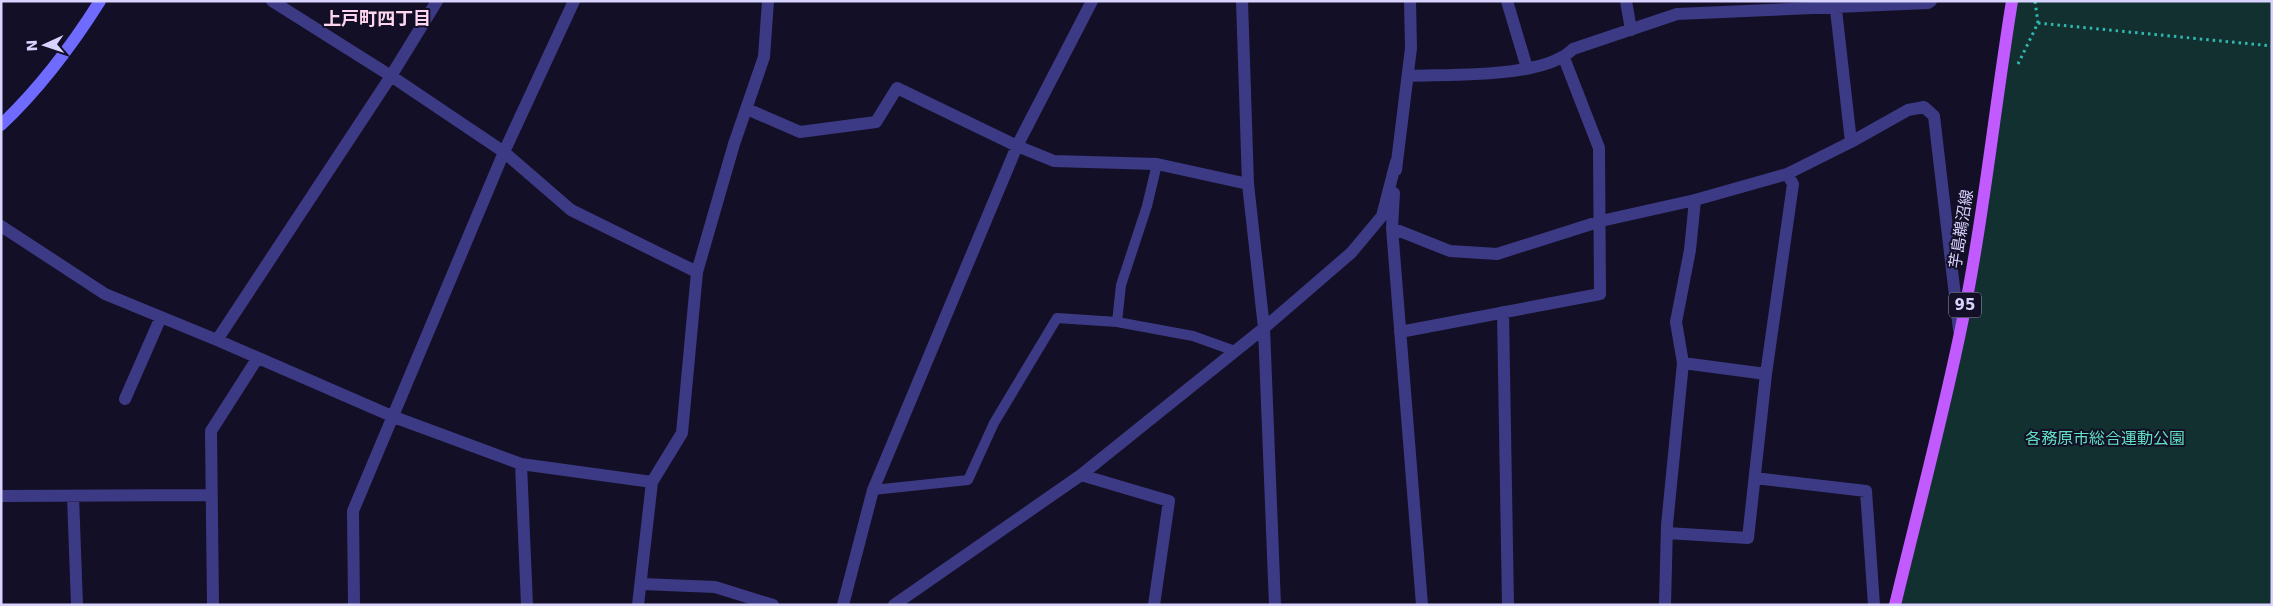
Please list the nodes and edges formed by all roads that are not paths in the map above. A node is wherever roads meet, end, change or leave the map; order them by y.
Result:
1 (100, 1) edge
2 (272, 1) edge
3 (437, 1) edge
4 (574, 1) edge
5 (768, 1) edge
6 (1092, 1) edge
7 (1242, 1) edge
8 (1410, 1) edge
9 (1507, 1) edge
10 (1626, 1) edge
11 (1931, 1) edge
12 (2012, 1) edge
13 (1836, 5) edge
14 (1631, 30) junction
15 (1564, 58) junction
16 (1527, 68) junction
17 (391, 76) junction
18 (1408, 76) junction
19 (746, 109) junction
20 (1, 125) edge
21 (1851, 142) junction
22 (1017, 146) junction
23 (504, 152) junction
24 (1396, 162) junction
25 (1157, 164) junction
26 (1787, 174) junction
27 (1248, 184) junction
28 (1695, 200) junction
29 (1601, 221) junction
30 (1, 226) edge
31 (1392, 228) junction
32 (697, 272) junction
33 (1503, 312) junction
34 (161, 317) junction
35 (1117, 322) junction
36 (1264, 328) junction
37 (1400, 332) junction
38 (1960, 333) junction
39 (217, 340) junction
40 (1235, 351) junction
41 (258, 359) junction
42 (1682, 363) junction
43 (1766, 374) junction
44 (125, 400) dead end
45 (394, 417) junction
46 (521, 464) junction
47 (1081, 475) junction
48 (1755, 478) junction
49 (652, 482) junction
50 (873, 490) junction
51 (210, 495) junction
52 (1, 496) edge
53 (73, 496) junction
54 (1667, 533) junction
55 (642, 584) junction
56 (77, 605) edge
57 (213, 605) edge
58 (354, 605) edge
59 (527, 605) edge
60 (638, 605) edge
61 (773, 605) edge
62 (843, 605) edge
63 (894, 605) edge
64 (1154, 605) edge
65 (1275, 605) edge
66 (1422, 605) edge
67 (1508, 605) edge
68 (1664, 605) edge
69 (1874, 605) edge
70 (1895, 605) edge

1 - 20 street
2 - 17 street
3 - 17 street
4 - 23 street
5 - 19 street
6 - 22 street
7 - 27 street
8 - 18 street
9 - 16 street
10 - 14 street
11 - 13 street
12 - 38 main road, 芋島鵜沼線 / 95
13 - 14 street
13 - 21 street
14 - 15 street
15 - 16 street
15 - 29 street
16 - 18 street
17 - 23 street
17 - 39 street
18 - 24 street
19 - 22 street
19 - 32 street
21 - 26 street
21 - 38 street
22 - 25 street
22 - 50 street
23 - 32 street
23 - 45 street
24 - 31 street
24 - 36 street
25 - 27 street
25 - 35 lane
26 - 28 street
26 - 43 street
27 - 36 street
28 - 29 street
28 - 42 street
29 - 31 street
29 - 33 street
30 - 34 street
31 - 37 street
32 - 49 street
33 - 37 street
33 - 67 street
34 - 39 street
34 - 44 street
35 - 40 lane
35 - 50 lane
36 - 40 street
36 - 65 street
37 - 66 street
38 - 70 main road, 芋島鵜沼線 / 95
39 - 41 street
40 - 47 street
41 - 45 street
41 - 51 street
42 - 43 street
42 - 54 street
43 - 48 street
45 - 46 street
45 - 58 street
46 - 49 street
46 - 59 street
47 - 63 street
47 - 64 street
48 - 54 street
48 - 69 street
49 - 55 street
50 - 62 street
51 - 53 street
51 - 57 street
52 - 53 street
53 - 56 street
54 - 68 street
55 - 60 street
55 - 61 street

